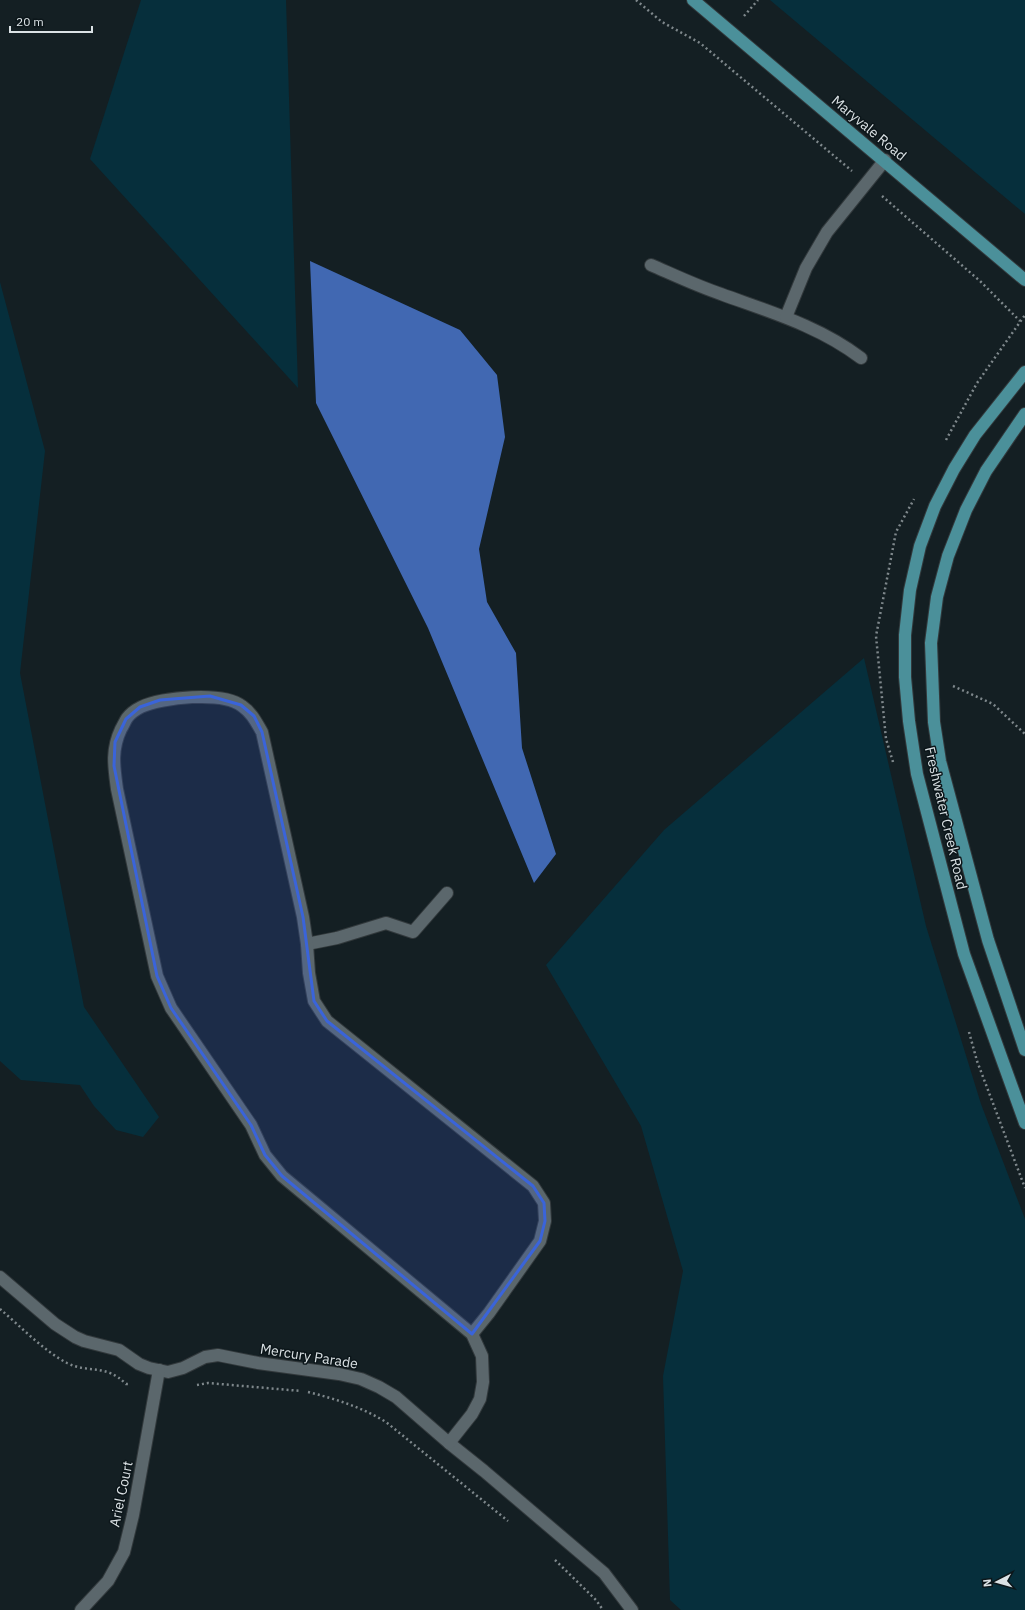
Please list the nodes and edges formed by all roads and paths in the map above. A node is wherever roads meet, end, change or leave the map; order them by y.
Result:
1 (636, 0) edge
2 (693, 0) edge
3 (885, 160) junction
4 (867, 183) junction
5 (651, 265) dead end
6 (1025, 280) edge
7 (786, 317) junction
8 (1020, 321) dead end
9 (861, 358) dead end
10 (1025, 372) edge
11 (1025, 414) edge
12 (931, 680) junction
13 (1025, 734) edge
14 (447, 894) dead end
15 (307, 944) junction
16 (1025, 1050) edge
17 (1025, 1123) edge
18 (0, 1277) edge
19 (0, 1309) edge
20 (472, 1334) junction
21 (159, 1370) junction
22 (157, 1386) junction
23 (194, 1387) dead end
24 (449, 1443) junction
25 (513, 1524) dead end
26 (554, 1560) dead end
27 (81, 1610) edge
28 (603, 1610) edge
29 (632, 1610) edge

1 - 4 path
2 - 3 main road, Maryvale Road
3 - 4 street
3 - 6 main road, Maryvale Road
4 - 7 street
4 - 8 path
5 - 7 street
7 - 9 street
10 - 17 main road, Freshwater Creek Road
11 - 12 main road, Freshwater Creek Road
12 - 13 path
12 - 16 main road, Freshwater Creek Road
14 - 15 street
15 - 20 street
15 - 20 street
18 - 21 street, Mercury Parade
19 - 22 path
20 - 24 street
21 - 22 street, Ariel Court
21 - 24 street, Mercury Parade
22 - 27 street, Ariel Court
23 - 25 path
24 - 29 street, Mercury Parade
26 - 28 path

